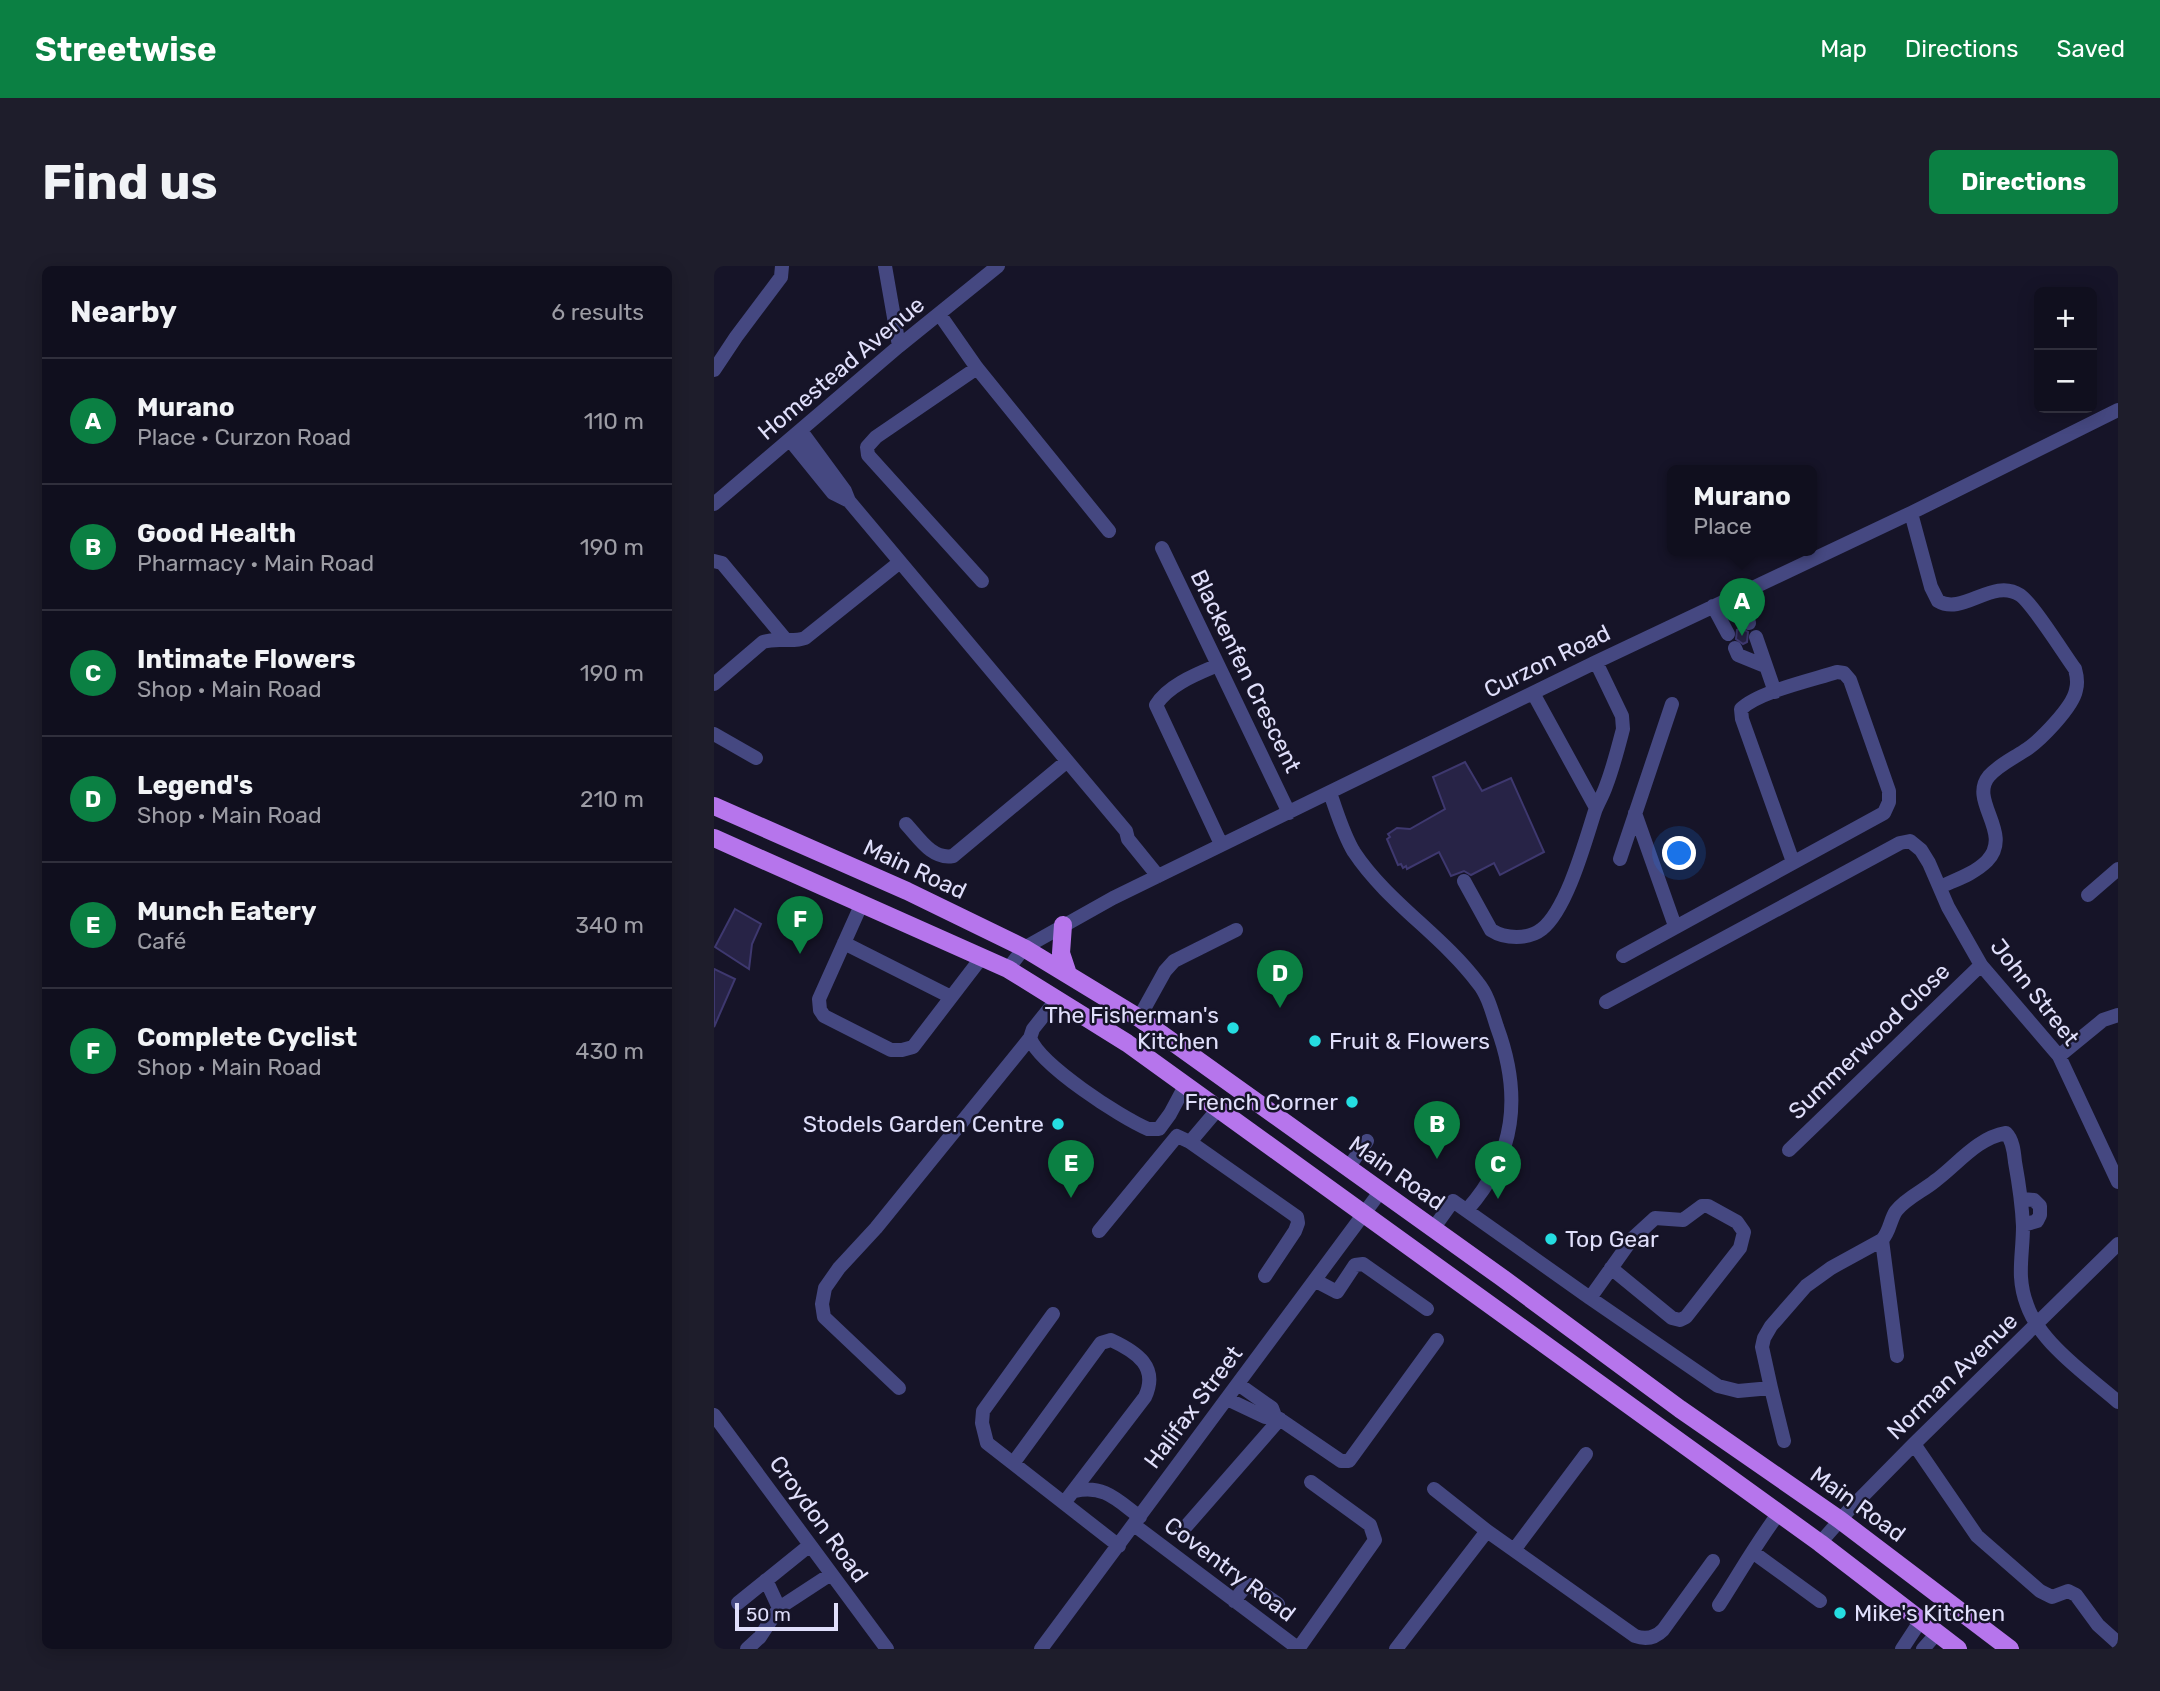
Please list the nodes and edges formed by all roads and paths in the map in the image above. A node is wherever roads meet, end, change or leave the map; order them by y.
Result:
1 (782, 266) edge
2 (885, 266) edge
3 (998, 266) edge
4 (940, 315) junction
5 (899, 346) junction
6 (977, 368) junction
7 (714, 370) edge
8 (2118, 411) edge
9 (795, 436) junction
10 (714, 504) edge
11 (1911, 513) junction
12 (1109, 531) dead end
13 (1162, 548) dead end
14 (714, 561) edge
15 (901, 562) junction
16 (982, 581) dead end
17 (1735, 595) junction
18 (1713, 606) junction
19 (1749, 623) dead end
20 (1728, 634) dead end
21 (1755, 637) dead end
22 (786, 640) junction
23 (1735, 648) dead end
24 (1596, 662) junction
25 (1218, 664) junction
26 (1765, 666) junction
27 (714, 684) edge
28 (1775, 692) junction
29 (1532, 693) junction
30 (1672, 704) dead end
31 (714, 734) edge
32 (756, 758) dead end
33 (1066, 762) junction
34 (1330, 793) junction
35 (714, 806) edge
36 (1596, 808) junction
37 (1289, 813) junction
38 (1635, 813) junction
39 (906, 824) dead end
40 (714, 838) edge
41 (1220, 844) junction
42 (1620, 859) dead end
43 (1793, 862) junction
44 (2118, 869) edge
45 (1162, 874) junction
46 (1464, 881) dead end
47 (1940, 887) junction
48 (2088, 895) dead end
49 (862, 903) junction
50 (1063, 925) junction
51 (1675, 926) junction
52 (1236, 930) dead end
53 (844, 943) junction
54 (1024, 948) junction
55 (1623, 956) dead end
56 (982, 957) junction
57 (1981, 965) junction
58 (1008, 968) junction
59 (1068, 974) junction
60 (951, 997) junction
61 (1057, 999) junction
62 (1606, 1002) dead end
63 (2118, 1015) edge
64 (1139, 1018) junction
65 (1030, 1038) junction
66 (2059, 1056) junction
67 (1185, 1086) junction
68 (1218, 1109) junction
69 (1367, 1141) dead end
70 (1190, 1142) junction
71 (1789, 1150) dead end
72 (1348, 1168) junction
73 (2118, 1182) edge
74 (1380, 1192) junction
75 (1467, 1210) junction
76 (1364, 1216) junction
77 (1433, 1228) junction
78 (1099, 1231) dead end
79 (1882, 1240) junction
80 (2118, 1244) edge
81 (1611, 1268) junction
82 (1265, 1276) dead end
83 (1316, 1281) junction
84 (1590, 1298) junction
85 (1427, 1309) dead end
86 (1053, 1314) dead end
87 (2036, 1326) junction
88 (1437, 1340) dead end
89 (1897, 1356) dead end
90 (1238, 1384) junction
91 (899, 1388) dead end
92 (1771, 1388) junction
93 (1227, 1399) junction
94 (2118, 1402) edge
95 (714, 1415) edge
96 (1277, 1417) junction
97 (1784, 1441) dead end
98 (1914, 1444) junction
99 (1586, 1454) dead end
100 (1014, 1462) junction
101 (1311, 1482) dead end
102 (1434, 1489) dead end
103 (1075, 1490) junction
104 (1064, 1503) junction
105 (1779, 1513) junction
106 (1840, 1520) junction
107 (1137, 1521) junction
108 (1182, 1531) dead end
109 (1487, 1531) junction
110 (1820, 1543) junction
111 (810, 1545) junction
112 (1119, 1546) junction
113 (1514, 1550) junction
114 (1754, 1553) junction
115 (1713, 1561) dead end
116 (831, 1574) junction
117 (765, 1580) junction
118 (1234, 1601) junction
119 (1820, 1601) dead end
120 (738, 1603) dead end
121 (1278, 1604) dead end
122 (1719, 1605) dead end
123 (779, 1608) junction
124 (1921, 1620) junction
125 (1937, 1633) junction
126 (2118, 1643) edge
127 (747, 1649) edge
128 (887, 1649) edge
129 (1041, 1649) edge
130 (1298, 1649) edge
131 (1396, 1649) edge
132 (1902, 1649) edge
133 (1923, 1649) edge
134 (1958, 1649) edge
135 (2010, 1649) edge

1 - 7 street
2 - 5 street
3 - 4 street, Homestead Avenue
4 - 5 street, Homestead Avenue
4 - 6 street
5 - 9 street, Homestead Avenue
6 - 12 street
6 - 16 street
8 - 11 street, Curzon Road
9 - 10 street, Homestead Avenue
9 - 15 street
11 - 17 street, Curzon Road
11 - 47 street
13 - 25 street, Blackenfen Crescent
14 - 22 street
15 - 22 street
15 - 33 street
17 - 18 street, Curzon Road
17 - 19 street
18 - 20 street
18 - 24 street, Curzon Road
21 - 26 street
22 - 27 street
23 - 26 street
24 - 29 street, Curzon Road
24 - 36 street
25 - 37 street, Blackenfen Crescent
25 - 41 street
26 - 28 street
28 - 43 street
28 - 43 street
29 - 34 street, Curzon Road
29 - 36 street
30 - 38 street
31 - 32 street
33 - 39 street
33 - 45 street
34 - 37 street, Curzon Road
34 - 75 street
35 - 54 main road, Main Road
36 - 46 street
37 - 41 street, Curzon Road
38 - 42 street
38 - 51 street
40 - 49 main road
41 - 45 street, Curzon Road
43 - 51 street
44 - 48 street
45 - 50 street, Curzon Road
47 - 57 street, John Street
47 - 62 street, John Street
49 - 53 street
49 - 56 main road
50 - 54 street, Curzon Road
50 - 59 main road
51 - 55 street
52 - 64 street
53 - 60 street
53 - 60 street
54 - 58 street, Curzon Road
54 - 59 main road, Main Road
56 - 58 main road
56 - 60 street
57 - 66 street, John Street
57 - 71 street, Summerwood Close
58 - 61 main road
59 - 64 main road, Main Road
61 - 65 street
61 - 67 main road
63 - 66 street
64 - 72 main road, Main Road
65 - 67 street
65 - 91 street
66 - 73 street, John Street
67 - 68 main road
68 - 70 street
68 - 76 main road
69 - 72 street
70 - 78 street
70 - 82 street
72 - 74 main road, Main Road
74 - 76 street, Halifax Street
74 - 77 main road, Main Road
75 - 77 street
75 - 84 street
76 - 83 street, Halifax Street
76 - 105 main road
77 - 106 main road, Main Road
79 - 87 street
79 - 89 street
79 - 92 street
80 - 87 street, Norman Avenue
81 - 81 street
81 - 84 street
83 - 85 street
83 - 90 street, Halifax Street
84 - 92 street
86 - 100 street
87 - 94 street
87 - 98 street, Norman Avenue
88 - 96 street
90 - 93 street, Halifax Street
90 - 96 street
92 - 97 street
93 - 96 street
93 - 107 street, Halifax Street
95 - 111 street, Croydon Road
96 - 108 street
98 - 106 street, Norman Avenue
98 - 126 street
99 - 113 street
100 - 103 street
100 - 104 street
101 - 130 street
102 - 109 street
103 - 104 street
103 - 107 street, Coventry Road
104 - 112 street
105 - 110 main road
105 - 114 street
106 - 110 street, Norman Avenue
106 - 135 main road, Main Road
107 - 112 street, Halifax Street
107 - 118 street, Coventry Road
109 - 113 street
109 - 131 street
110 - 124 main road
111 - 116 street, Croydon Road
111 - 117 street
112 - 129 street, Halifax Street
113 - 115 street
114 - 119 street
114 - 122 street
116 - 123 street
116 - 128 street, Croydon Road
117 - 120 street
117 - 123 street
118 - 121 street
118 - 130 street, Coventry Road
123 - 127 street
124 - 125 main road
124 - 132 street
125 - 133 street
125 - 134 main road

